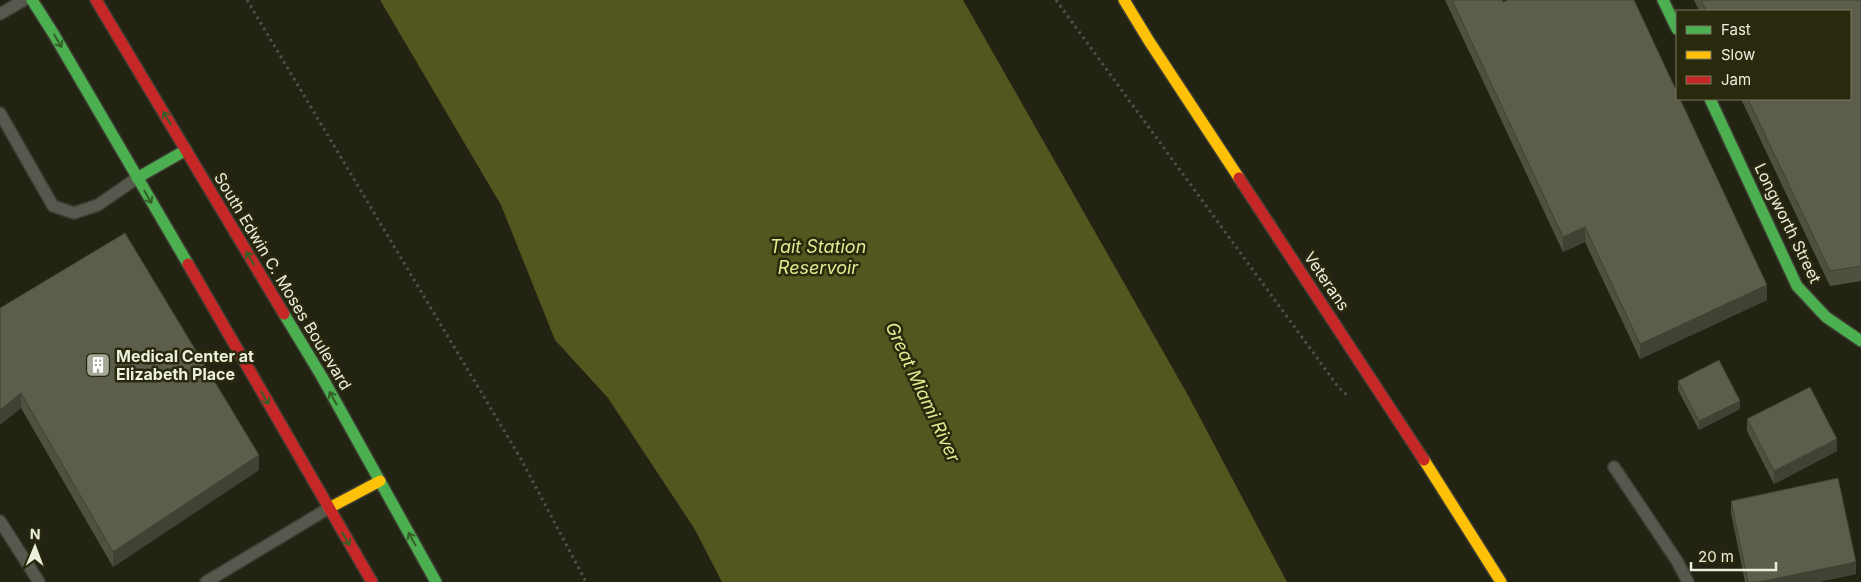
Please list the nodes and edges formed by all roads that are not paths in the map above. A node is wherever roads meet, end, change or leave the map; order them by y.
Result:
1 (24, 0) edge
2 (32, 0) edge
3 (96, 0) edge
4 (1124, 0) edge
5 (1663, 0) edge
6 (0, 14) edge
7 (1676, 27) edge
8 (1710, 100) edge
9 (0, 113) edge
10 (186, 150) junction
11 (137, 178) junction
12 (1861, 341) edge
13 (1614, 467) dead end
14 (380, 481) junction
15 (329, 508) junction
16 (0, 521) edge
17 (39, 582) edge
18 (206, 582) edge
19 (372, 582) edge
20 (436, 582) edge
21 (1501, 582) edge
22 (1688, 582) edge

1 - 6 lane
2 -> 11 main road
10 -> 3 main road, South Edwin C. Moses Boulevard
4 - 21 main road, Veterans
5 - 7 main road
8 - 12 main road, Longworth Street
9 - 11 lane
10 - 11 main road
14 -> 10 main road, South Edwin C. Moses Boulevard
11 -> 15 main road
13 - 22 lane
14 - 15 main road
20 -> 14 main road, South Edwin C. Moses Boulevard
15 - 18 lane
15 -> 19 main road
16 - 17 lane

